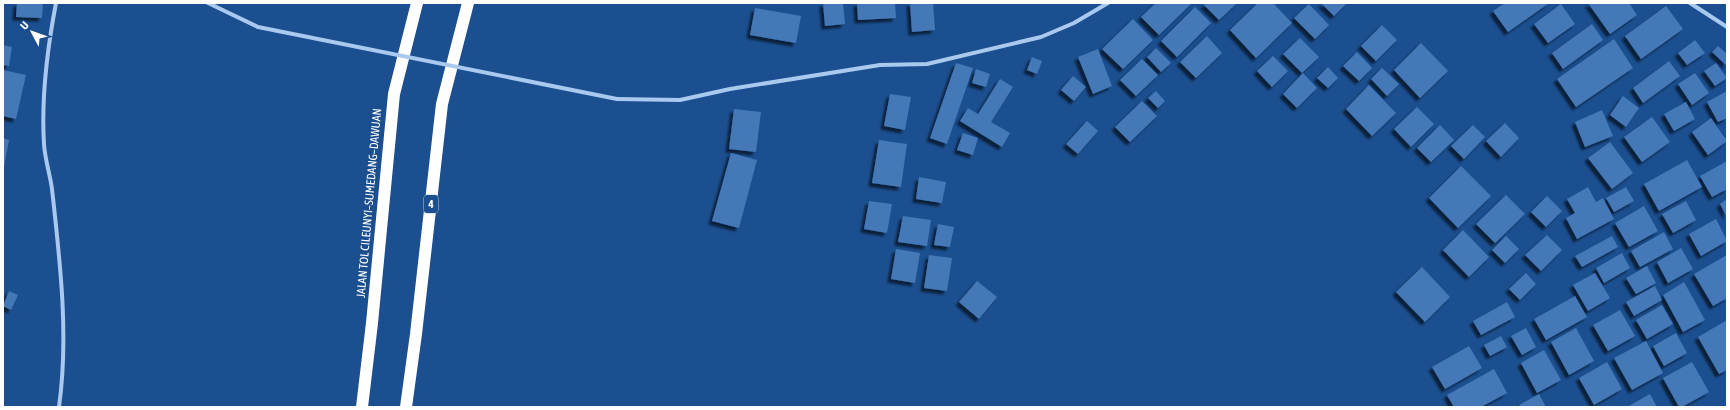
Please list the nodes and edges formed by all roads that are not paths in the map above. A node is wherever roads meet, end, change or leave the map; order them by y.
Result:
1 (56, 3) edge
2 (208, 3) edge
3 (417, 3) edge
4 (468, 3) edge
5 (1108, 3) edge
6 (1690, 3) edge
7 (1727, 27) edge
8 (59, 407) edge
9 (362, 407) edge
10 (406, 407) edge

1 - 8 street
2 - 5 street, bridge
3 - 9 highway, JALAN TOL CILEUNYI–SUMEDANG–DAWUAN
4 - 10 highway, 4
6 - 7 street

